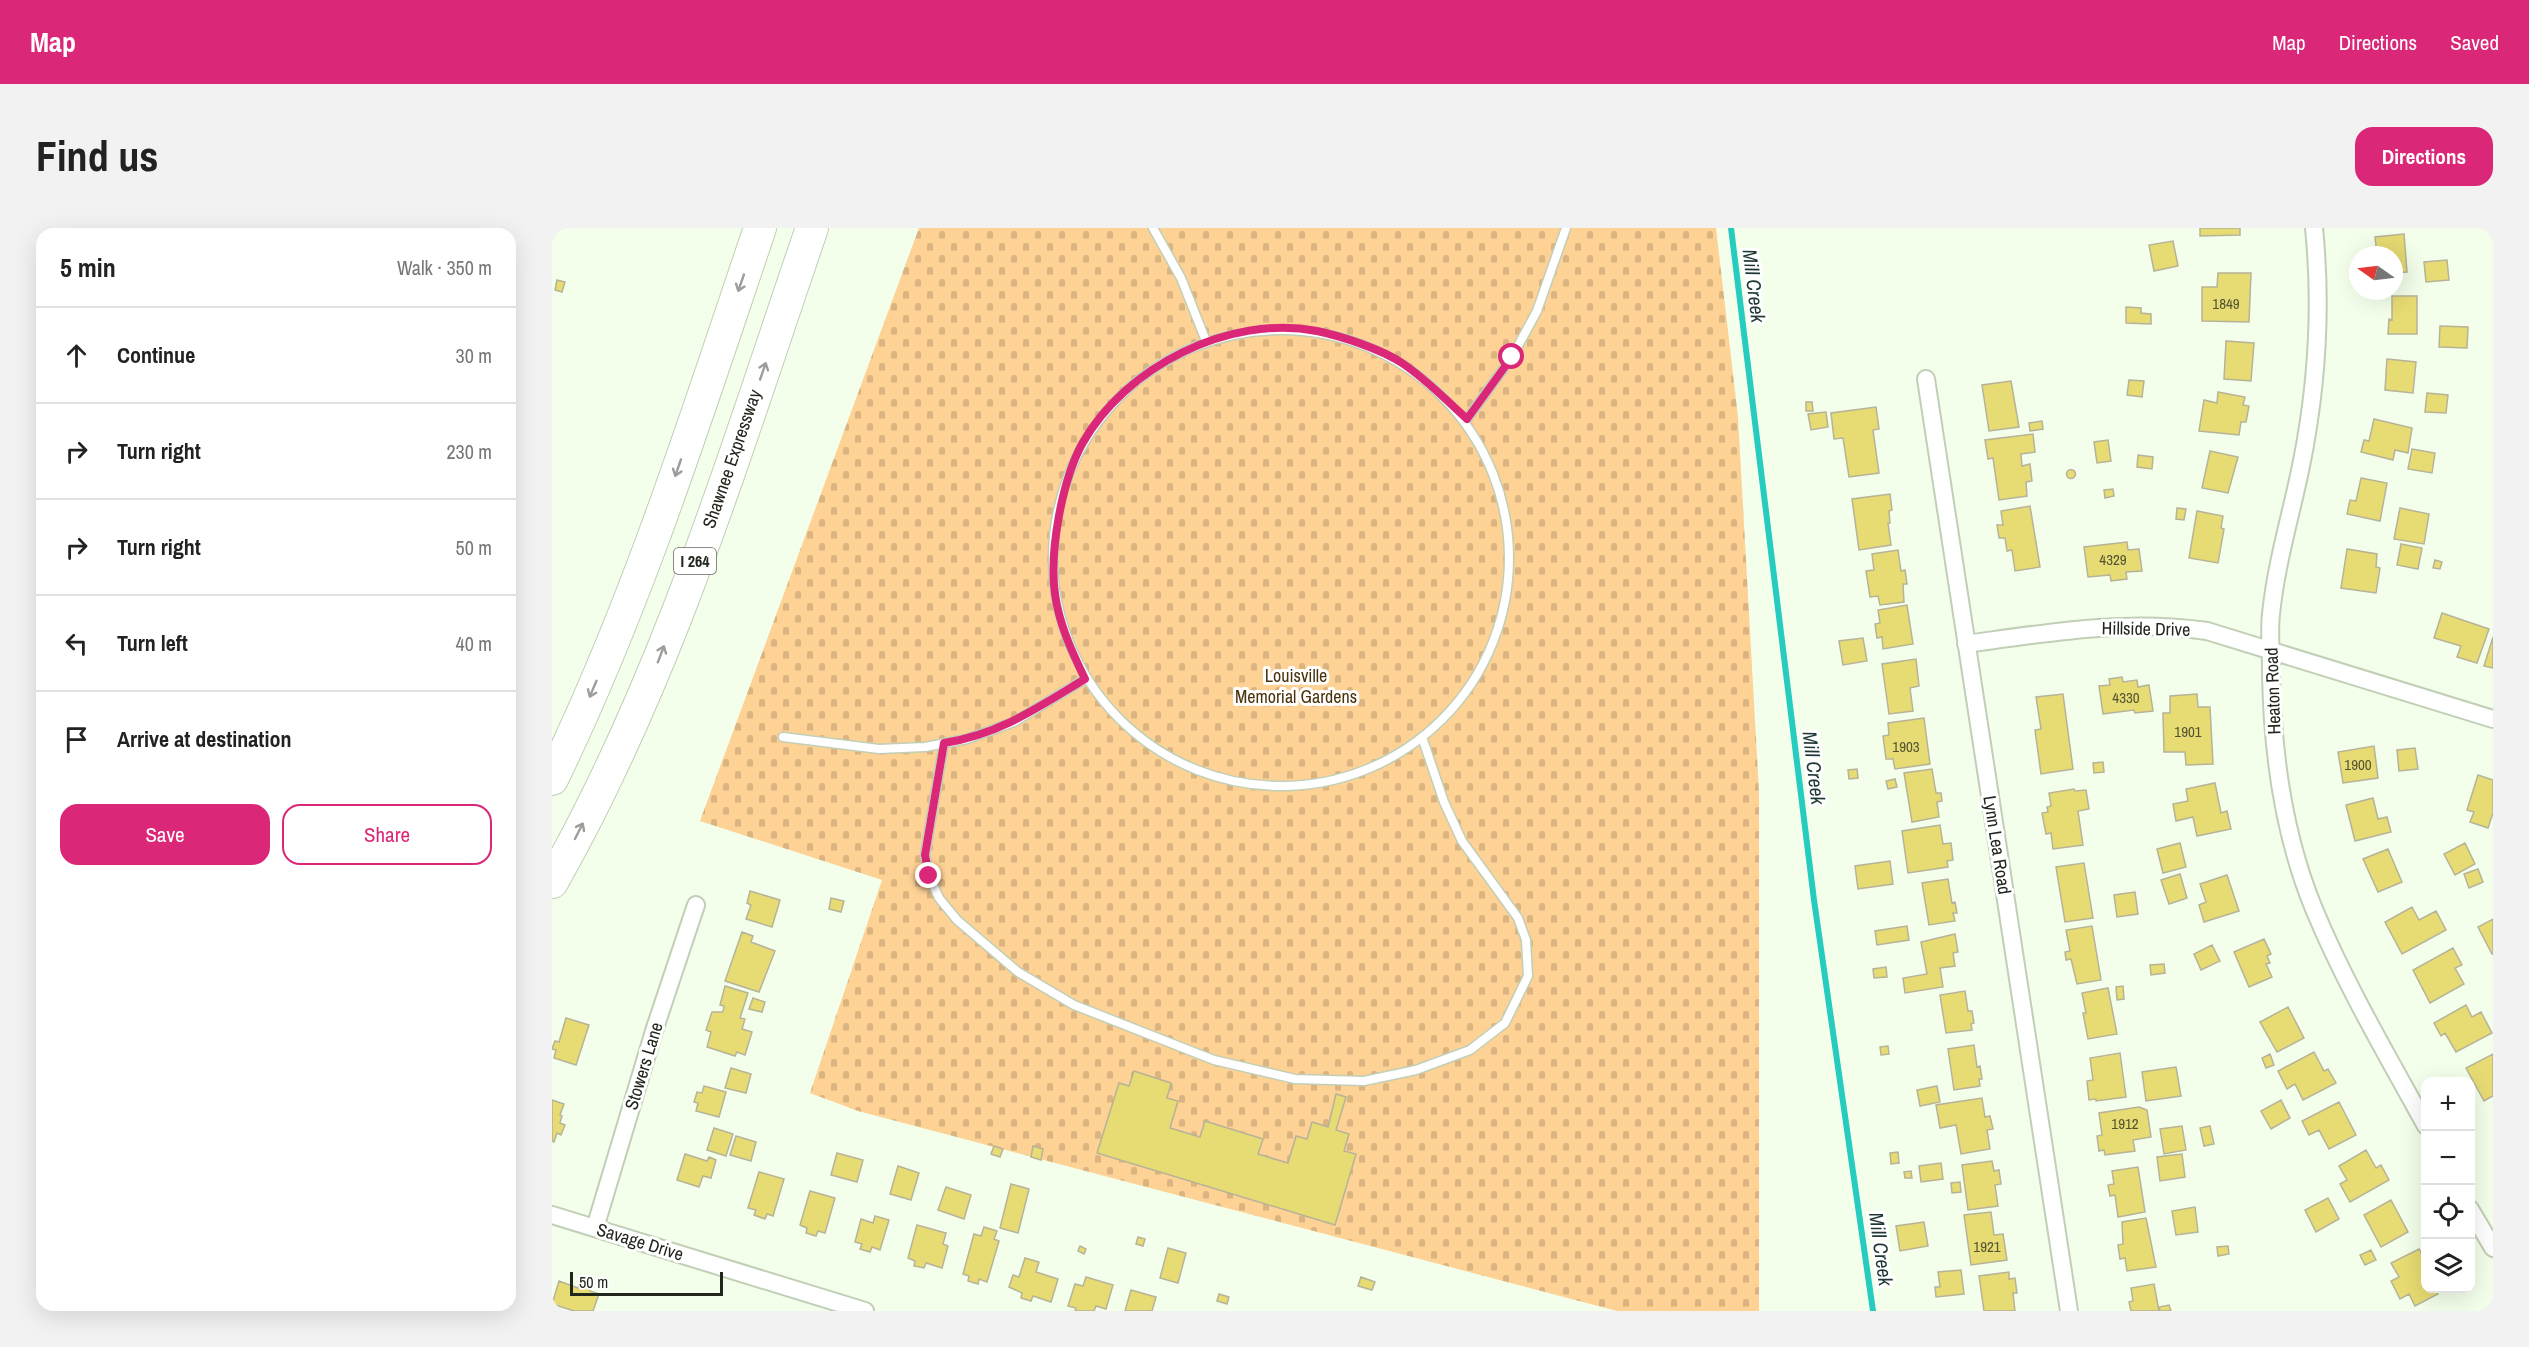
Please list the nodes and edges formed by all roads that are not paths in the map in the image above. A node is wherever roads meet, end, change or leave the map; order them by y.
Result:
1 (760, 228) edge
2 (812, 228) edge
3 (1153, 228) edge
4 (1566, 228) edge
5 (2314, 228) edge
6 (1206, 341) junction
7 (1926, 379) dead end
8 (1467, 419) junction
9 (1966, 644) junction
10 (2271, 650) junction
11 (1085, 679) junction
12 (2493, 719) edge
13 (783, 737) dead end
14 (1422, 737) junction
15 (944, 743) junction
16 (552, 779) edge
17 (552, 882) edge
18 (696, 905) dead end
19 (2421, 1117) edge
20 (552, 1215) edge
21 (2475, 1217) edge
22 (595, 1228) junction
23 (2493, 1248) edge
24 (865, 1311) edge
25 (2069, 1311) edge

1 -> 16 highway, I 264
17 -> 2 highway, Shawnee Expressway / I 264
3 - 6 lane
4 - 8 lane
5 - 10 street, Heaton Road
6 - 8 lane
6 - 11 lane
7 - 9 street, Lynn Lea Road
8 - 14 lane
9 - 10 street, Hillside Drive
9 - 25 street, Lynn Lea Road
10 - 12 street, Hillside Drive
10 - 19 street, Heaton Road
11 - 14 lane
11 - 15 lane
13 - 15 lane
14 - 15 lane
18 - 22 street, Stowers Lane
20 - 22 street, Savage Drive
21 - 23 street
22 - 24 street, Savage Drive

